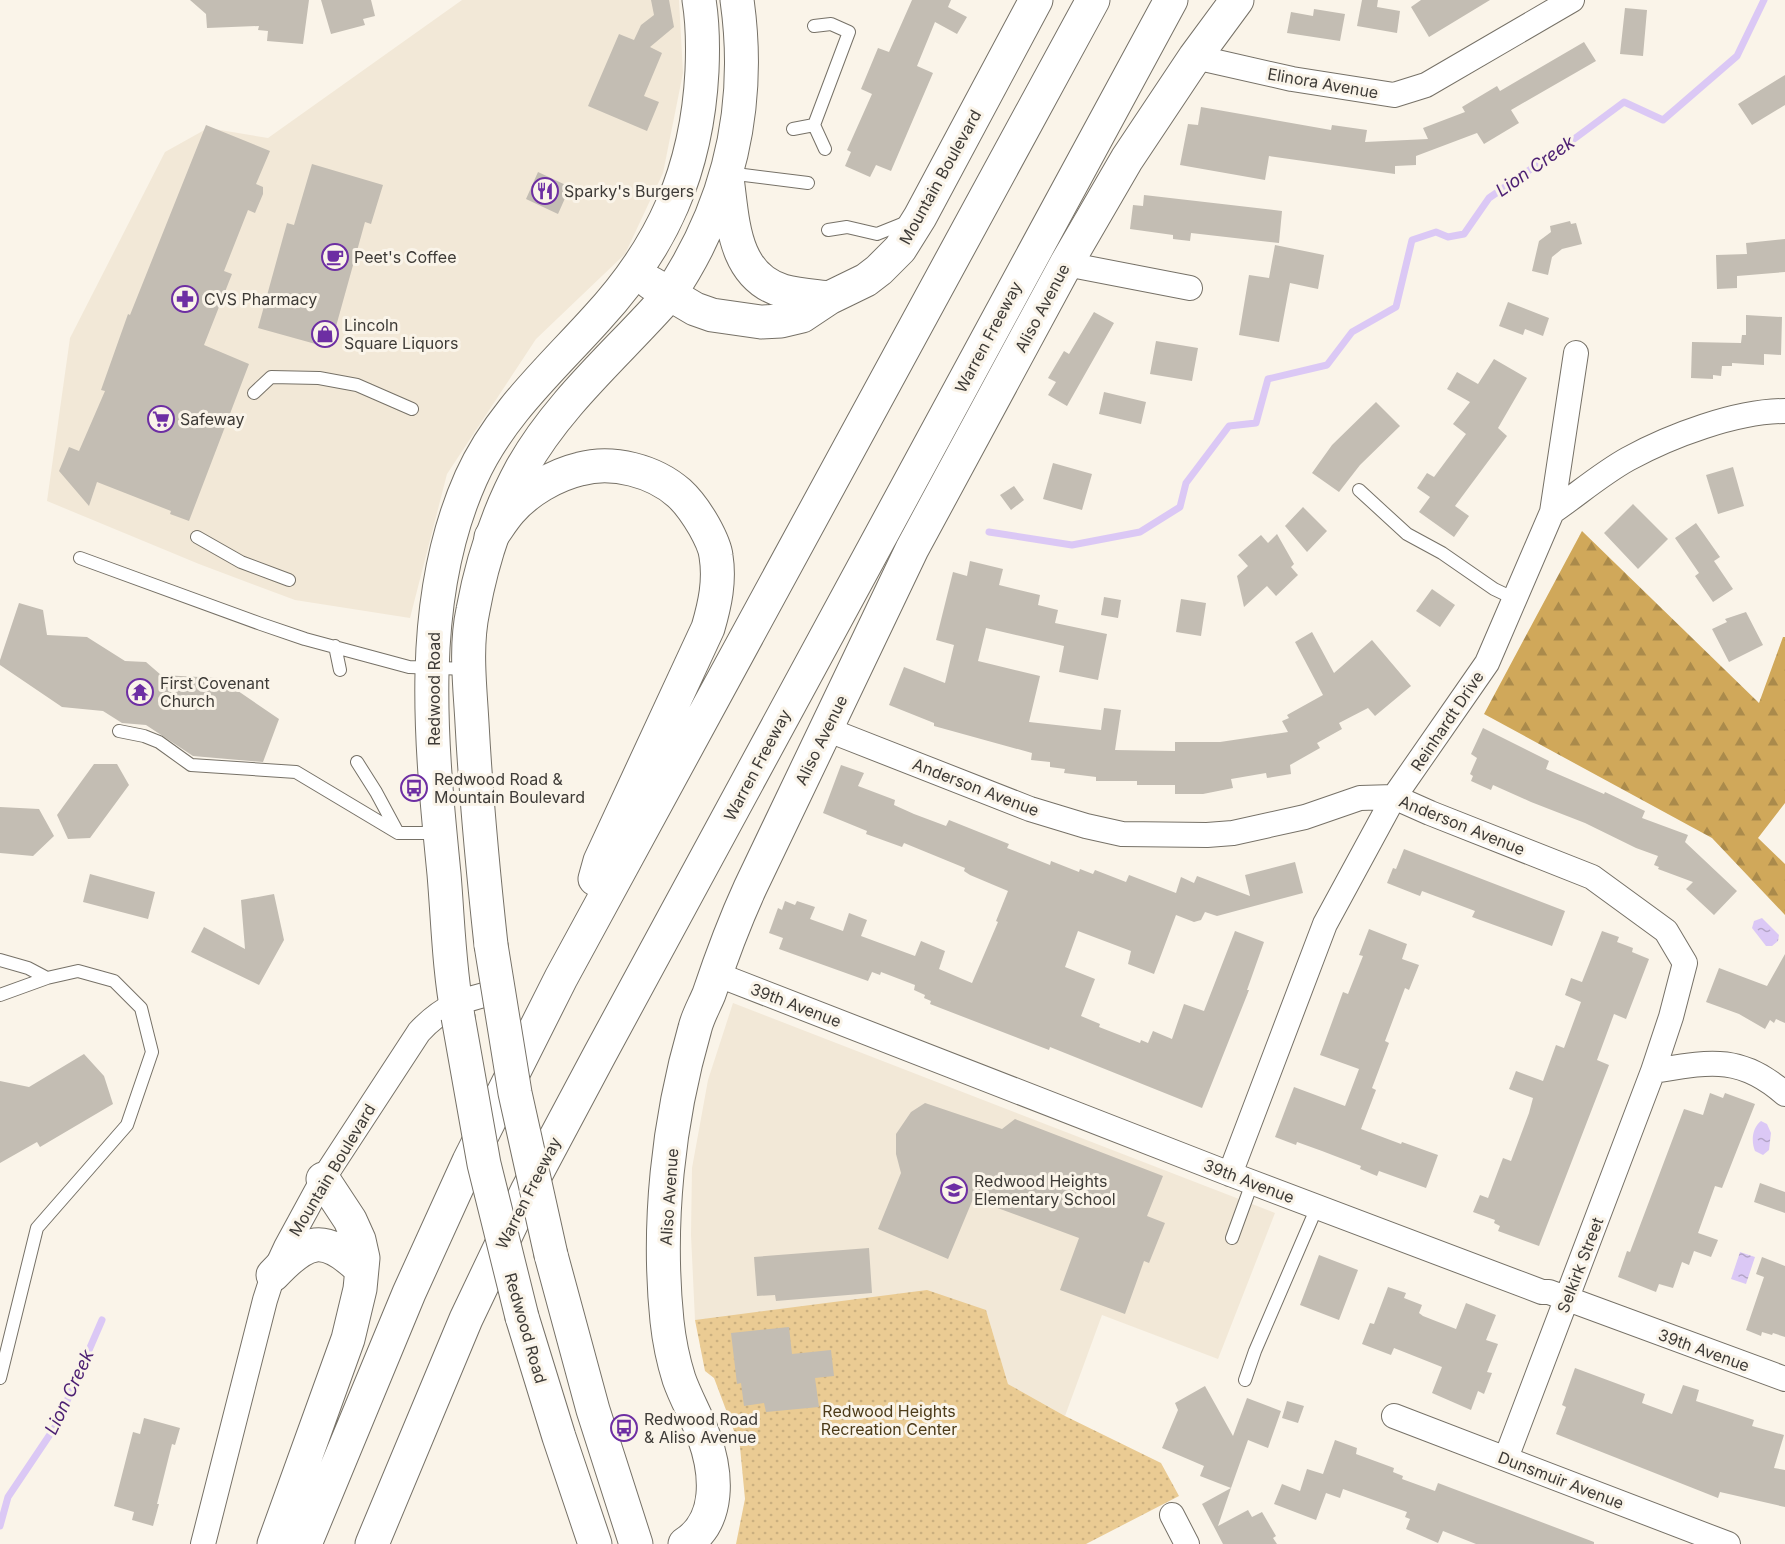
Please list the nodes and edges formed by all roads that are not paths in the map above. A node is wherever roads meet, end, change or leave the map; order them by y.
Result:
1 (699, 0) edge
2 (737, 0) edge
3 (1036, 0) edge
4 (1093, 0) edge
5 (1171, 0) edge
6 (1237, 0) edge
7 (1572, 0) edge
8 (814, 26) dead end
9 (1195, 57) junction
10 (814, 125) junction
11 (792, 129) dead end
12 (825, 149) dead end
13 (727, 173) junction
14 (808, 183) dead end
15 (920, 217) junction
16 (828, 230) dead end
17 (1065, 264) junction
18 (635, 271) junction
19 (1190, 288) dead end
20 (669, 295) junction
21 (829, 298) junction
22 (1576, 353) dead end
23 (254, 393) dead end
24 (412, 410) dead end
25 (1785, 411) edge
26 (1359, 490) dead end
27 (1552, 512) junction
28 (197, 537) dead end
29 (491, 537) junction
30 (80, 558) dead end
31 (289, 580) dead end
32 (1515, 599) junction
33 (334, 646) junction
34 (433, 669) junction
35 (469, 669) junction
36 (340, 670) dead end
37 (826, 729) junction
38 (119, 731) dead end
39 (357, 762) dead end
40 (1394, 797) junction
41 (398, 833) junction
42 (440, 833) junction
43 (0, 960) edge
44 (1685, 963) joint
45 (716, 974) junction
46 (47, 978) junction
47 (561, 978) junction
48 (0, 995) edge
49 (470, 1002) junction
50 (1653, 1071) junction
51 (1785, 1094) edge
52 (1230, 1174) junction
53 (323, 1179) junction
54 (1252, 1183) junction
55 (1317, 1207) junction
56 (1232, 1238) dead end
57 (361, 1269) junction
58 (273, 1275) junction
59 (1566, 1300) junction
60 (0, 1378) edge
61 (1785, 1379) edge
62 (1245, 1380) dead end
63 (1394, 1416) dead end
64 (1506, 1458) junction
65 (1172, 1515) dead end
66 (203, 1544) edge
67 (274, 1544) edge
68 (305, 1544) edge
69 (372, 1544) edge
70 (595, 1544) edge
71 (636, 1544) edge
72 (685, 1544) edge
73 (1187, 1544) edge
74 (1728, 1544) edge

1 - 18 main road, Redwood Road
2 - 13 main road, Redwood Road
3 - 15 main road, Mountain Boulevard
4 - 47 main road
5 - 69 main road, Warren Freeway
6 - 9 main road, Aliso Avenue
7 - 9 street, Elinora Avenue
8 - 10 lane
9 - 17 main road, Aliso Avenue
10 - 11 lane
10 - 12 lane
13 - 14 lane
13 - 20 main road, Redwood Road
13 - 21 main road
15 - 16 lane
15 - 21 main road, Mountain Boulevard
17 - 19 street
17 - 37 main road, Aliso Avenue
18 - 20 main road, Mountain Boulevard
18 - 34 main road, Redwood Road
20 - 21 main road, Mountain Boulevard
20 - 29 main road, Redwood Road
22 - 27 street, Reinhardt Drive
23 - 24 lane
25 - 27 street
26 - 32 lane
27 - 32 street, Reinhardt Drive
28 - 31 lane
29 - 35 main road, Redwood Road
29 - 47 main road
30 - 33 lane
32 - 40 street, Reinhardt Drive
33 - 34 lane
33 - 36 lane
34 - 35 lane
34 - 42 main road, Redwood Road
35 - 49 main road, Redwood Road, bridge
37 - 40 street, Anderson Avenue
37 - 45 main road, Aliso Avenue
38 - 41 lane
39 - 41 lane
40 - 44 street, Anderson Avenue
40 - 52 street, Reinhardt Drive
41 - 42 lane
42 - 49 main road, Redwood Road
43 - 46 lane
44 - 50 street, Selkirk Street
45 - 52 street, 39th Avenue
45 - 72 main road, Aliso Avenue
46 - 48 lane
46 - 60 lane
47 - 68 main road
49 - 53 street, Mountain Boulevard
49 - 70 main road, Redwood Road, bridge
49 - 71 main road, Redwood Road, bridge
50 - 51 street
50 - 59 street, Selkirk Street
52 - 54 street, 39th Avenue
53 - 57 main road
53 - 58 street, Mountain Boulevard
54 - 55 street, 39th Avenue
54 - 56 lane
55 - 59 street, 39th Avenue
55 - 62 lane
57 - 58 main road
57 - 67 main road
58 - 66 street, Mountain Boulevard
59 - 61 street, 39th Avenue
59 - 64 street, Selkirk Street
63 - 64 street, Dunsmuir Avenue
64 - 74 street, Dunsmuir Avenue
65 - 73 street

